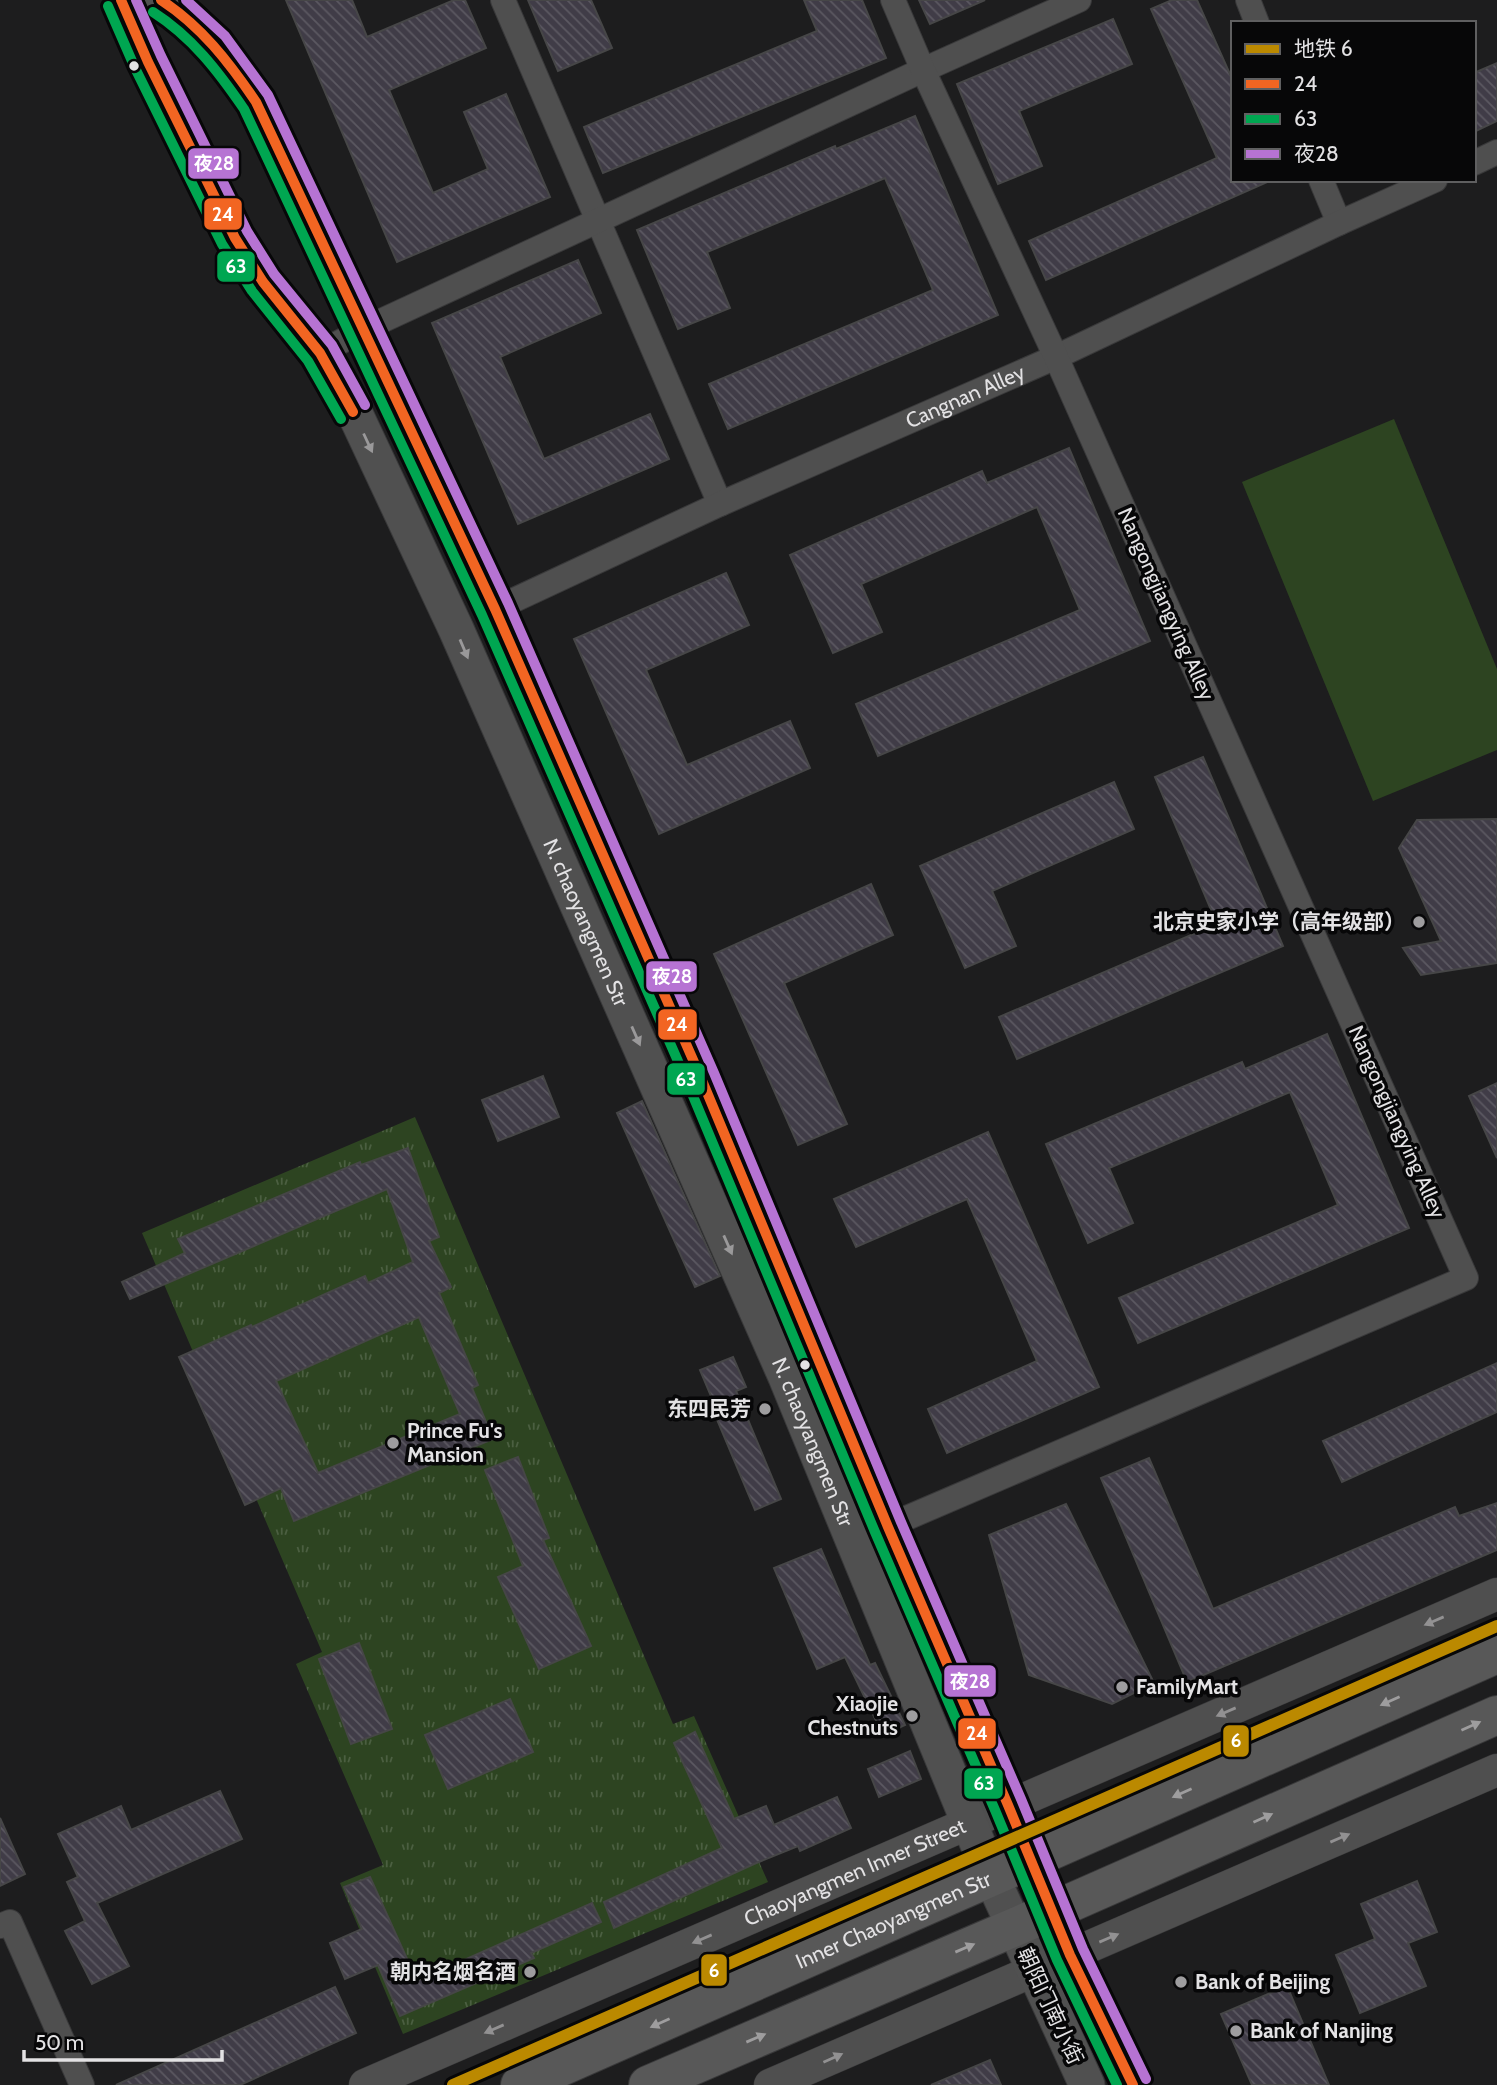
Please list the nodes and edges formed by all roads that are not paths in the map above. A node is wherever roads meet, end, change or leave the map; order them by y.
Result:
1 (121, 0) edge
2 (161, 0) edge
3 (202, 0) edge
4 (503, 0) edge
5 (894, 0) edge
6 (1079, 0) edge
7 (1248, 0) edge
8 (1256, 21) edge
9 (215, 47) junction
10 (923, 69) junction
11 (1497, 152) edge
12 (1476, 162) edge
13 (1322, 182) edge
14 (1431, 182) edge
15 (598, 220) junction
16 (1339, 223) junction
17 (364, 329) junction
18 (320, 353) junction
19 (1056, 356) junction
20 (720, 504) junction
21 (495, 609) junction
22 (888, 1527) junction
23 (853, 1541) junction
24 (1497, 1594) edge
25 (1497, 1654) edge
26 (1497, 1715) edge
27 (1497, 1770) edge
28 (1008, 1805) junction
29 (969, 1821) junction
30 (1031, 1860) junction
31 (991, 1876) junction
32 (1052, 1911) junction
33 (0, 1926) edge
34 (1013, 1927) junction
35 (1070, 1955) junction
36 (1034, 1970) junction
37 (82, 2085) edge
38 (365, 2085) edge
39 (520, 2085) edge
40 (648, 2085) edge
41 (770, 2085) edge
42 (1087, 2085) edge
43 (1133, 2085) edge

1 - 18 main road, N. chaoyangmen Str
2 - 9 main road
3 - 9 main road
4 - 15 street
5 - 10 street
6 - 10 street
7 - 8 street
9 - 17 main road
10 - 15 street
10 - 19 street
11 - 12 street
13 - 16 street
14 - 16 street, Cangnan Alley
15 - 17 street
15 - 20 street
16 - 19 street, Cangnan Alley
17 - 18 street
17 - 21 main road
18 -> 23 main road, N. chaoyangmen Str
19 - 20 street, Cangnan Alley
19 - 22 street, Nangongjiangying Alley
20 - 21 street, Cangnan Alley
21 - 22 main road
22 - 23 street, Nangongjiangying Alley
22 - 28 main road
23 - 29 main road, N. chaoyangmen Str
24 -> 28 street, Chaoyangmen Inner Street
25 -> 30 main road, Inner Chaoyangmen Str
32 -> 26 main road
35 -> 27 street
28 - 29 street, Chaoyangmen Inner Street
28 - 30 main road
29 - 31 main road, N. chaoyangmen Str
29 -> 38 street, Chaoyangmen Inner Street
30 - 31 main road, Inner Chaoyangmen Str
30 - 32 main road
31 - 34 main road, 朝阳门南小街
31 -> 39 main road, Inner Chaoyangmen Str
32 - 34 main road
32 - 35 main road
33 - 37 street
34 - 36 main road, 朝阳门南小街
40 -> 34 main road
35 - 36 street
35 - 43 main road
41 -> 36 street
36 - 42 main road, 朝阳门南小街

